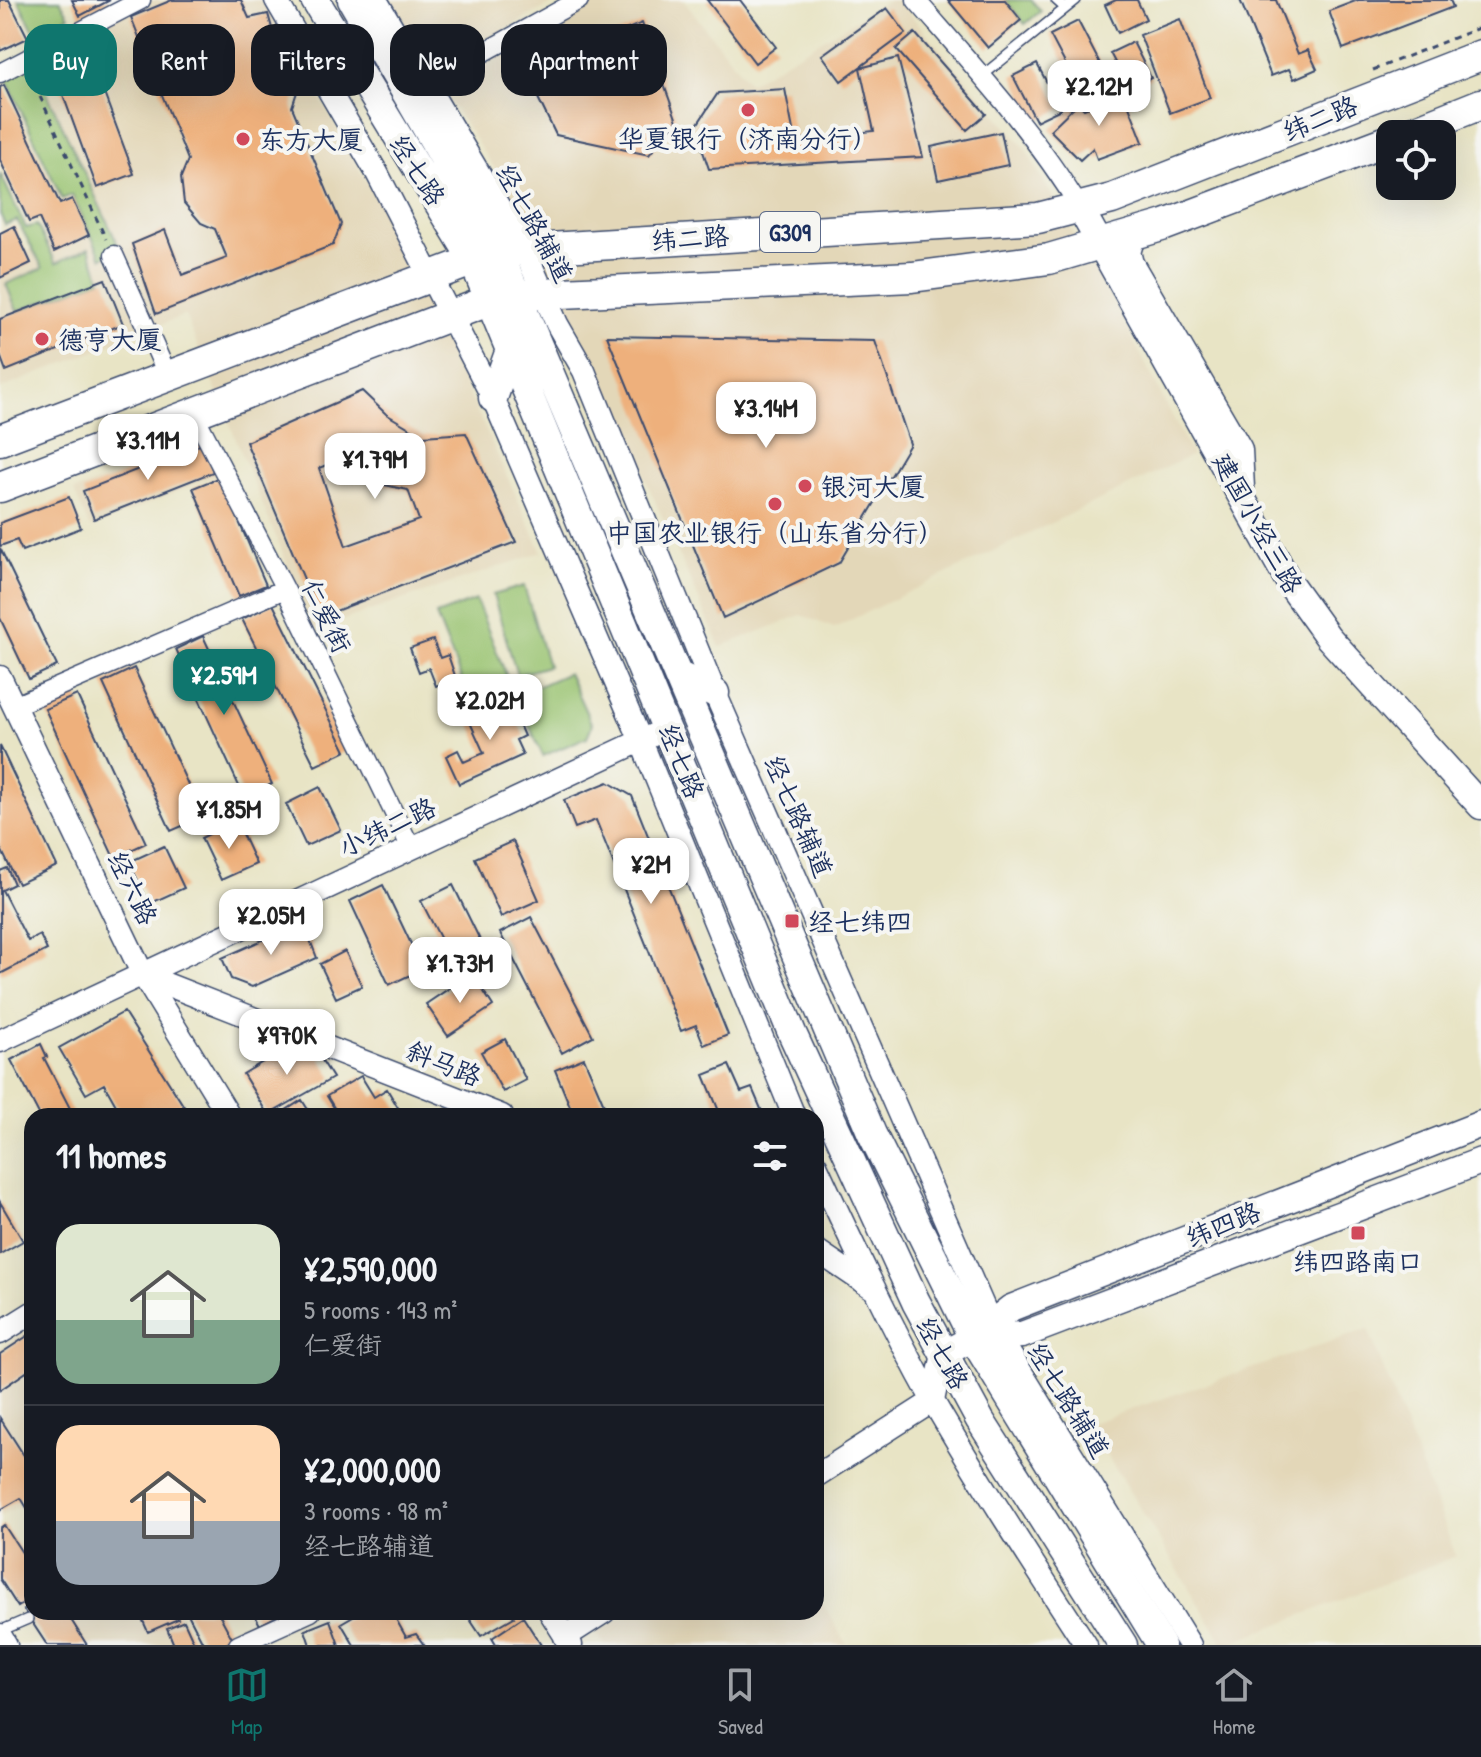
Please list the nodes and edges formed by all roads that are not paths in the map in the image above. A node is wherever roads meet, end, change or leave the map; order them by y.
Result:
1 (141, 0) edge
2 (276, 0) edge
3 (315, 0) edge
4 (352, 0) edge
5 (376, 0) edge
6 (916, 0) edge
7 (1056, 0) edge
8 (1076, 0) edge
9 (571, 2) edge
10 (1065, 8) junction
11 (390, 32) edge
12 (485, 51) edge
13 (390, 54) edge
14 (1481, 55) edge
15 (0, 73) edge
16 (982, 76) junction
17 (419, 96) edge
18 (1481, 104) edge
19 (1441, 120) edge
20 (1376, 145) edge
21 (1080, 208) junction
22 (1130, 236) junction
23 (1101, 247) junction
24 (498, 253) junction
25 (114, 255) road end
26 (430, 274) junction
27 (517, 296) junction
28 (450, 316) junction
29 (511, 347) junction
30 (167, 374) junction
31 (493, 398) junction
32 (193, 412) junction
33 (1215, 428) junction
34 (0, 440) edge
35 (0, 487) edge
36 (1239, 488) joint
37 (285, 589) junction
38 (680, 676) junction
39 (0, 677) edge
40 (715, 693) junction
41 (14, 706) junction
42 (668, 726) junction
43 (641, 741) junction
44 (1481, 806) edge
45 (410, 846) junction
46 (143, 975) junction
47 (0, 1041) edge
48 (224, 1108) edge
49 (482, 1108) edge
50 (791, 1108) edge
51 (1481, 1124) edge
52 (1481, 1161) edge
53 (824, 1182) edge
54 (824, 1255) edge
55 (873, 1289) junction
56 (24, 1318) edge
57 (0, 1333) edge
58 (987, 1333) junction
59 (943, 1354) junction
60 (933, 1401) junction
61 (824, 1471) edge
62 (26, 1620) edge
63 (293, 1620) edge
64 (555, 1620) edge
65 (594, 1620) edge
66 (0, 1633) edge
67 (568, 1641) edge
68 (6, 1645) edge
69 (238, 1645) edge
70 (1086, 1645) edge
71 (1123, 1645) edge
72 (1161, 1645) edge
73 (1190, 1645) edge

1 - 15 street
2 - 26 street
3 - 24 main road, 经七路
4 - 13 main road, 经七路
5 - 11 street
6 - 16 street
7 - 10 lane
8 - 10 lane
9 - 12 street
10 - 16 lane
14 - 21 highway, 纬二路 / G309
16 - 21 street
17 - 24 main road, 经七路
18 - 19 highway
20 - 22 highway, 纬二路 / G309
21 - 23 main road, 建国小经三路
21 - 24 highway, 纬二路 / G309
22 - 23 highway, 纬二路 / G309
22 - 33 highway
23 - 27 highway, 纬二路 / G309
23 - 33 main road, 建国小经三路
24 - 26 highway, 纬二路 / G309
24 - 27 main road, 经七路
25 - 30 street
26 - 28 street
26 - 30 highway, 纬二路 / G309
27 - 28 highway, 纬二路 / G309
27 - 29 main road, 经七路
27 - 38 main road, 经七路
27 - 40 street, 经七路辅道
28 - 31 street
28 - 32 highway, 纬二路 / G309
29 - 31 main road
29 - 42 main road, 经七路
30 - 34 highway, 纬二路 / G309
31 - 43 street
32 - 35 highway, 纬二路 / G309
32 - 37 street, 仁爱街
33 - 36 highway
36 - 44 main road, 建国小经三路
37 - 41 street
37 - 45 street, 仁爱街
38 - 40 main road
38 - 58 main road, 经七路
39 - 41 street, 经六路
40 - 58 street, 经七路辅道
41 - 46 street, 经六路
42 - 43 street, 小纬二路
42 - 59 main road, 经七路
43 - 45 street, 小纬二路
43 - 50 street
45 - 46 street, 小纬二路
46 - 47 street, 小纬二路
46 - 48 street, 经六路
46 - 49 street, 斜马路
51 - 58 main road, 纬四路
52 - 58 main road, 纬四路
53 - 55 street
54 - 55 street
55 - 60 street
56 - 57 street
58 - 59 main road, 纬四路
58 - 72 main road, 经七路
58 - 73 street, 经七路辅道
59 - 60 street
59 - 71 main road, 经七路
60 - 61 street
60 - 70 street
62 - 66 lane
63 - 69 street
64 - 67 street
65 - 67 street
66 - 68 street

